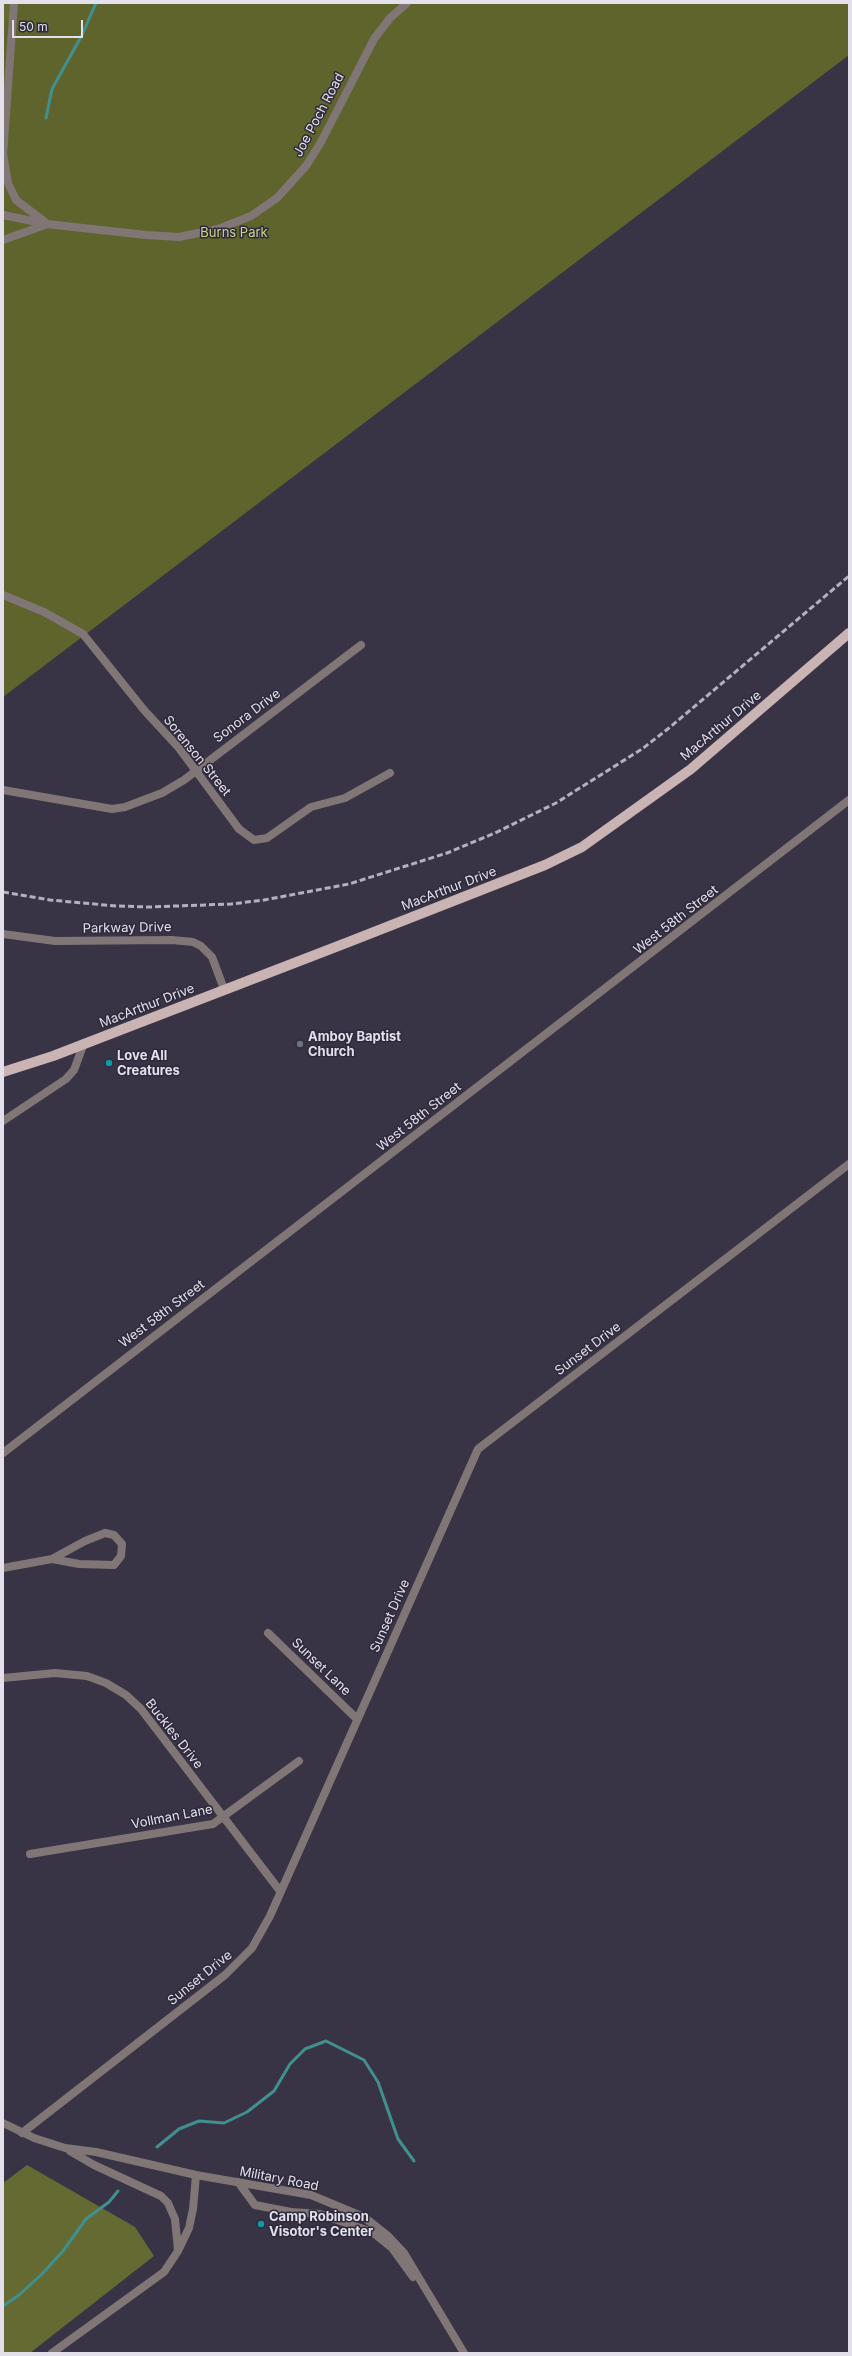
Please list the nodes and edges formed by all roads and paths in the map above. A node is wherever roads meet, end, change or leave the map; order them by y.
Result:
1 (14, 3) edge
2 (407, 3) edge
3 (3, 155) edge
4 (3, 215) edge
5 (47, 224) junction
6 (3, 240) edge
7 (3, 595) edge
8 (849, 633) edge
9 (361, 645) dead end
10 (196, 770) junction
11 (390, 773) dead end
12 (3, 790) edge
13 (849, 800) edge
14 (3, 934) edge
15 (224, 989) junction
16 (84, 1043) junction
17 (3, 1072) edge
18 (3, 1121) edge
19 (849, 1164) edge
20 (3, 1453) edge
21 (52, 1559) junction
22 (3, 1568) edge
23 (268, 1633) dead end
24 (3, 1678) edge
25 (357, 1718) junction
26 (299, 1761) dead end
27 (223, 1818) junction
28 (30, 1854) dead end
29 (280, 1891) junction
30 (3, 2123) edge
31 (22, 2133) junction
32 (65, 2148) junction
33 (196, 2175) junction
34 (238, 2182) junction
35 (178, 2251) junction
36 (447, 2323) junction
37 (52, 2353) edge
38 (464, 2353) edge

1 - 3 street
2 - 5 street, Joe Poch Road
3 - 5 street
4 - 5 street, Joe Poch Road
5 - 6 street, Joe Poch Road
7 - 10 street, Sorenson Street
8 - 15 main road, MacArthur Drive
9 - 10 street, Sonora Drive
10 - 11 street, Sorenson Street
10 - 12 street, Sonora Drive
13 - 20 street, West 58th Street
14 - 15 street, Parkway Drive
15 - 16 main road, MacArthur Drive
16 - 17 main road, MacArthur Drive
16 - 18 street
19 - 25 street, Sunset Drive
21 - 21 street
21 - 22 street
23 - 25 street, Sunset Lane
24 - 27 street, Buckles Drive
25 - 29 street, Sunset Drive
26 - 27 street, Vollman Lane
27 - 28 street, Vollman Lane
27 - 29 street, Buckles Drive
29 - 31 street, Sunset Drive
30 - 31 street, Military Road
31 - 32 street, Military Road
32 - 33 street, Military Road
32 - 35 street
33 - 34 street, Military Road
33 - 35 street
34 - 36 street, Military Road
34 - 36 street
35 - 37 street
36 - 38 street, Military Road

